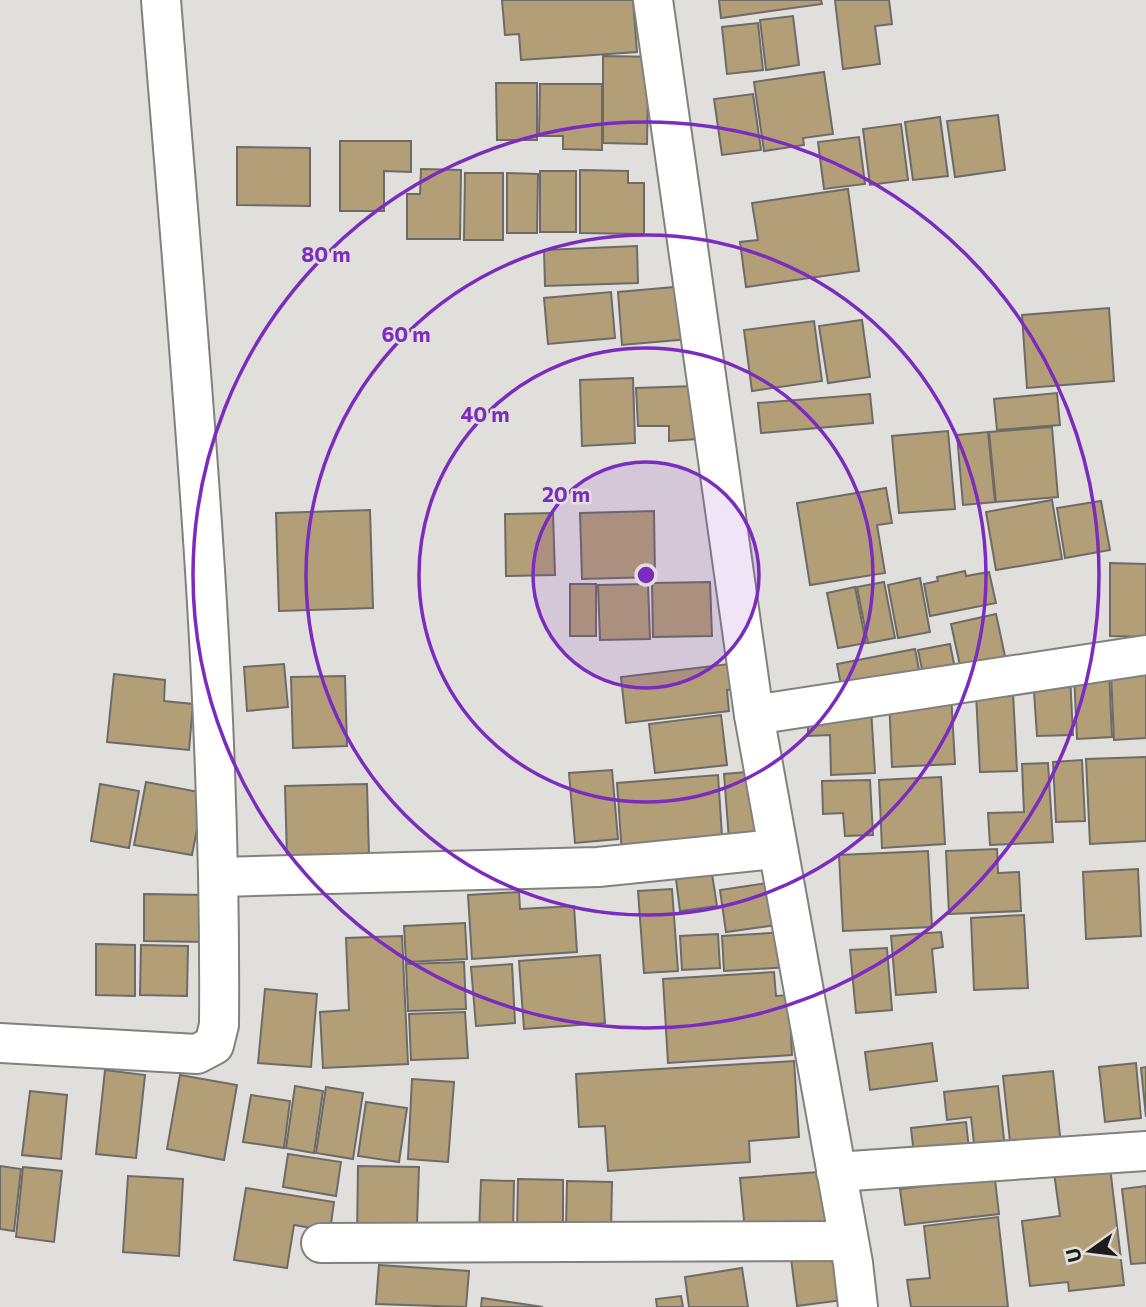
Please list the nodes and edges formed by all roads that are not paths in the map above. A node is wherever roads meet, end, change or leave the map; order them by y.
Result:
1 (161, 0) edge
2 (653, 0) edge
3 (1146, 655) edge
4 (754, 715) junction
5 (775, 849) junction
6 (220, 877) junction
7 (0, 1043) edge
8 (1146, 1151) edge
9 (836, 1172) junction
10 (848, 1241) junction
11 (321, 1243) dead end
12 (858, 1307) edge

1 - 6 street
2 - 4 street
3 - 4 street
4 - 5 street
5 - 6 street
5 - 9 street
6 - 7 street
8 - 9 street
9 - 10 street
10 - 11 street
10 - 12 street

